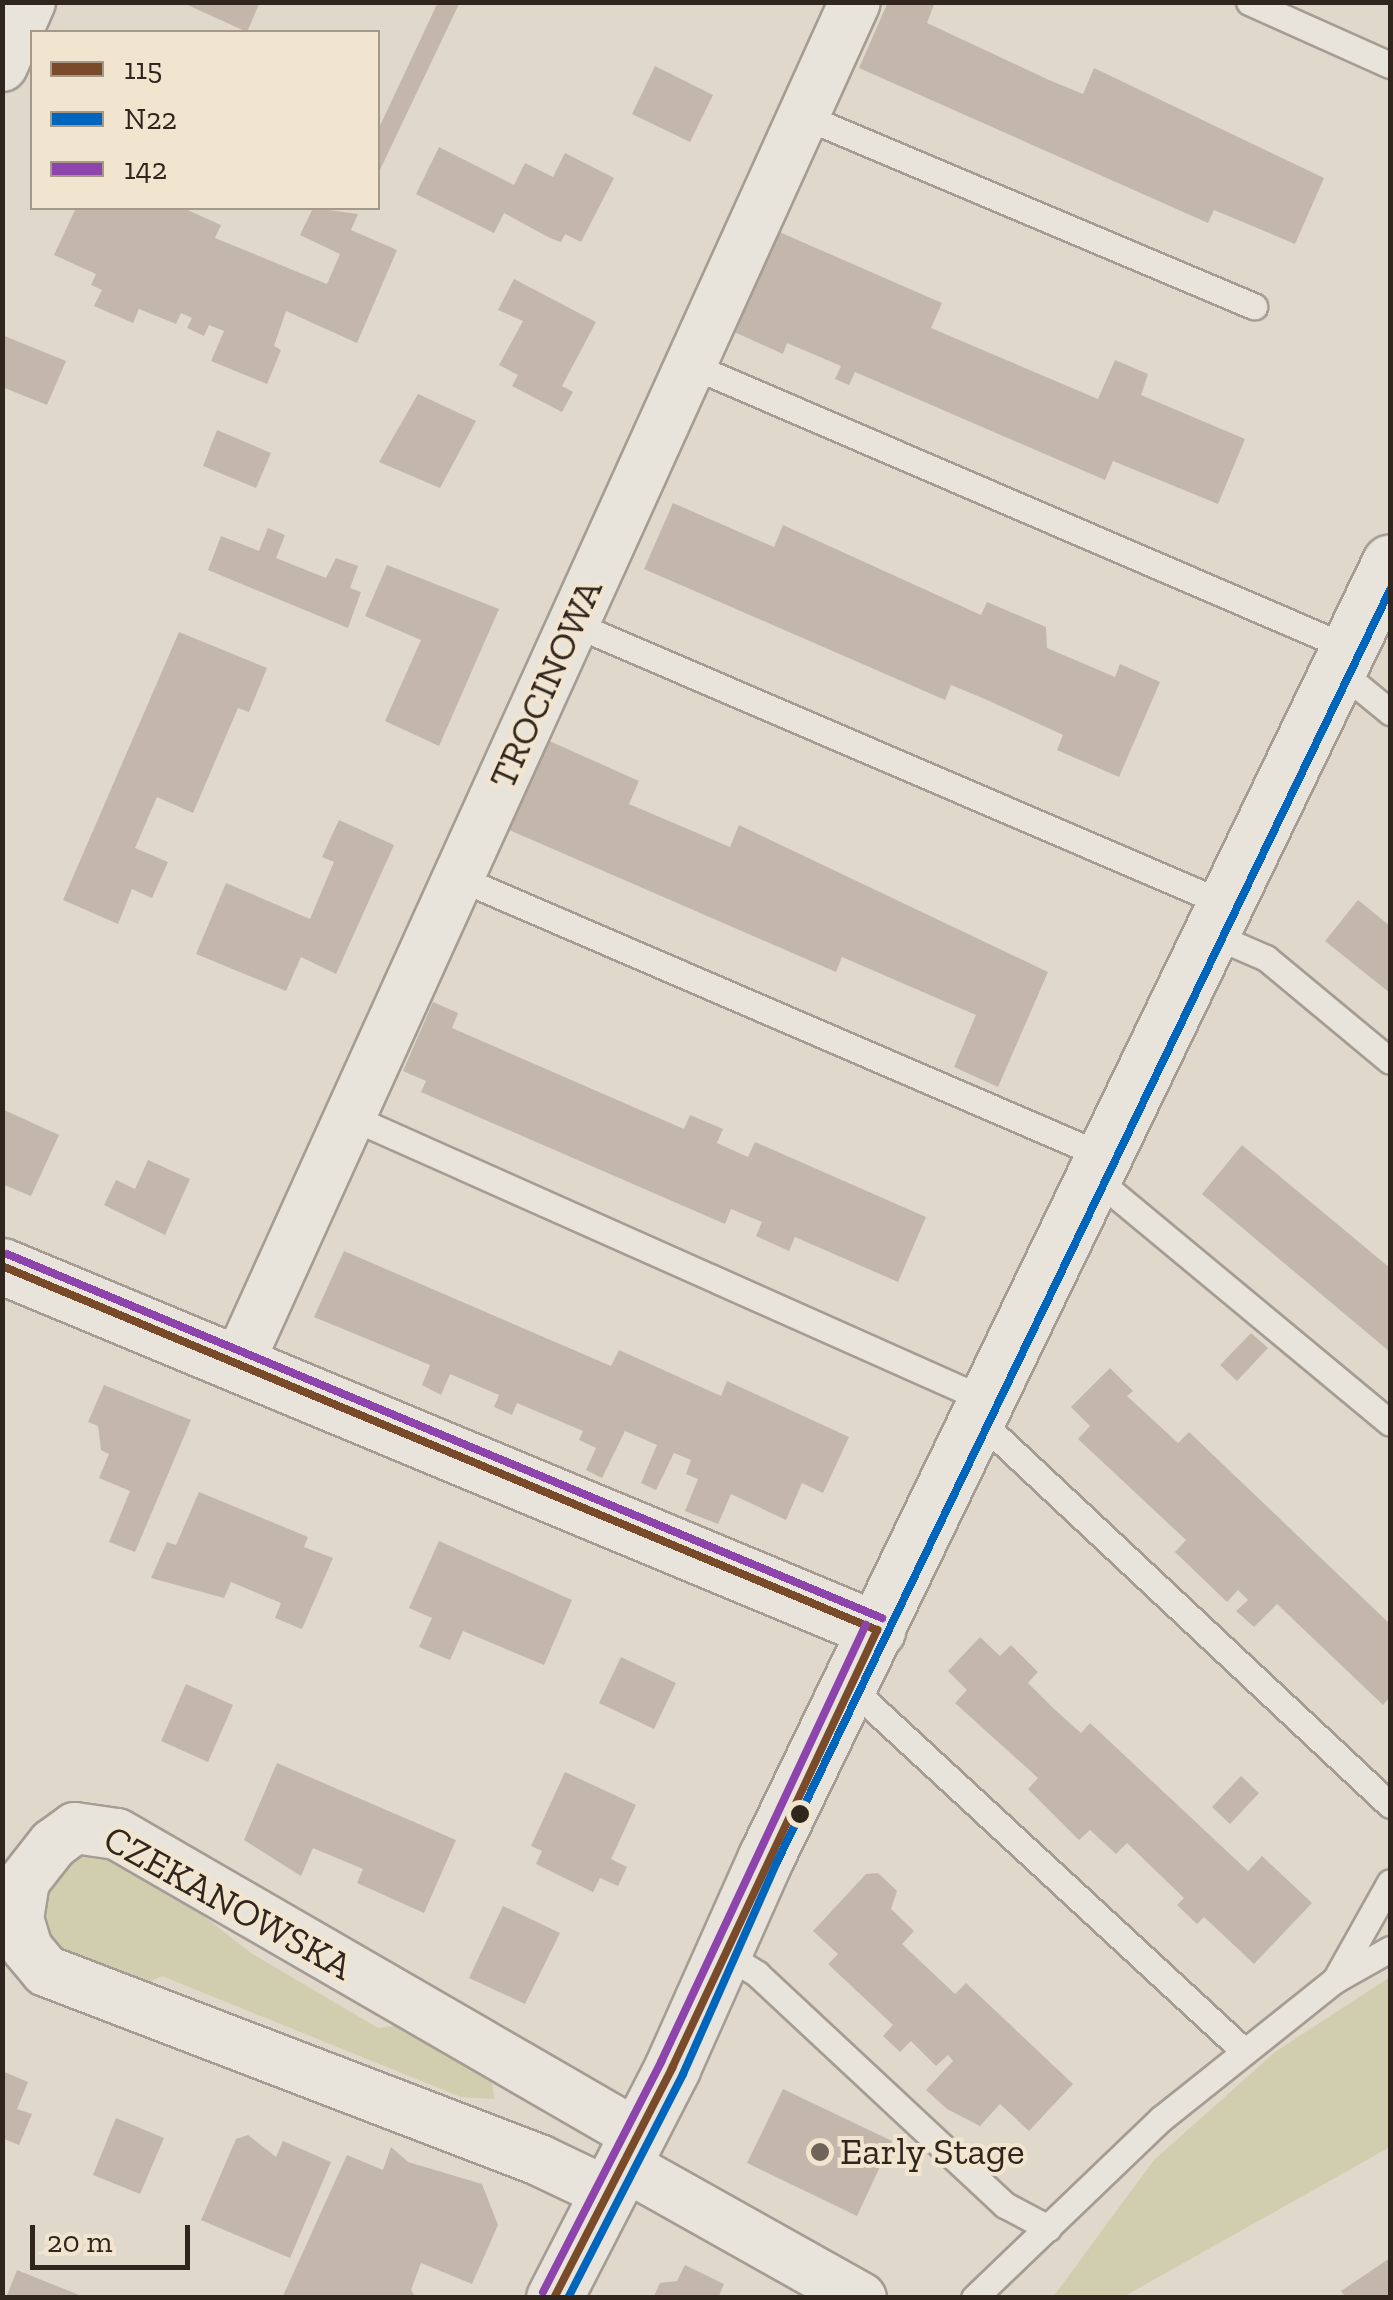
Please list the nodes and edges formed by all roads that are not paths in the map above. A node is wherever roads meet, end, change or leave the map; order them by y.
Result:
1 (30, 2) edge
2 (855, 2) edge
3 (1249, 2) edge
4 (1390, 65) edge
5 (2, 66) edge
6 (801, 115) junction
7 (1254, 306) dead end
8 (686, 364) junction
9 (1390, 562) edge
10 (574, 624) junction
11 (1346, 660) junction
12 (1390, 712) edge
13 (459, 878) junction
14 (1220, 920) junction
15 (1390, 1061) edge
16 (350, 1117) junction
17 (1100, 1168) junction
18 (2, 1266) edge
19 (237, 1366) junction
20 (983, 1410) junction
21 (1390, 1423) edge
22 (876, 1630) junction
23 (849, 1686) junction
24 (1390, 1804) edge
25 (1390, 1882) edge
26 (1390, 1949) edge
27 (724, 1953) junction
28 (1335, 1980) junction
29 (1244, 2052) junction
30 (621, 2163) junction
31 (1048, 2228) junction
32 (554, 2298) edge
33 (861, 2298) edge
34 (974, 2298) edge

1 - 5 street
2 - 6 street, TROCINOWA
3 - 4 lane
6 - 7 lane
6 - 8 street, TROCINOWA
8 - 10 street, TROCINOWA
8 - 11 lane
9 - 11 street
10 - 13 street, TROCINOWA
10 - 14 lane
11 - 12 lane
11 - 14 street
13 - 16 street, TROCINOWA
13 - 17 lane
14 - 15 lane
14 - 17 street
16 - 19 street, TROCINOWA
16 - 20 lane
17 - 20 street
17 - 21 lane
18 - 19 street
19 - 22 street
20 - 22 street
20 - 24 lane
22 - 23 street
23 - 27 street
23 - 29 lane
25 - 28 lane
26 - 28 lane
27 - 30 street
27 - 31 lane
28 - 29 lane
29 - 31 lane
30 - 30 street, CZEKANOWSKA
30 - 32 street
30 - 33 street, CZEKANOWSKA
31 - 34 lane

